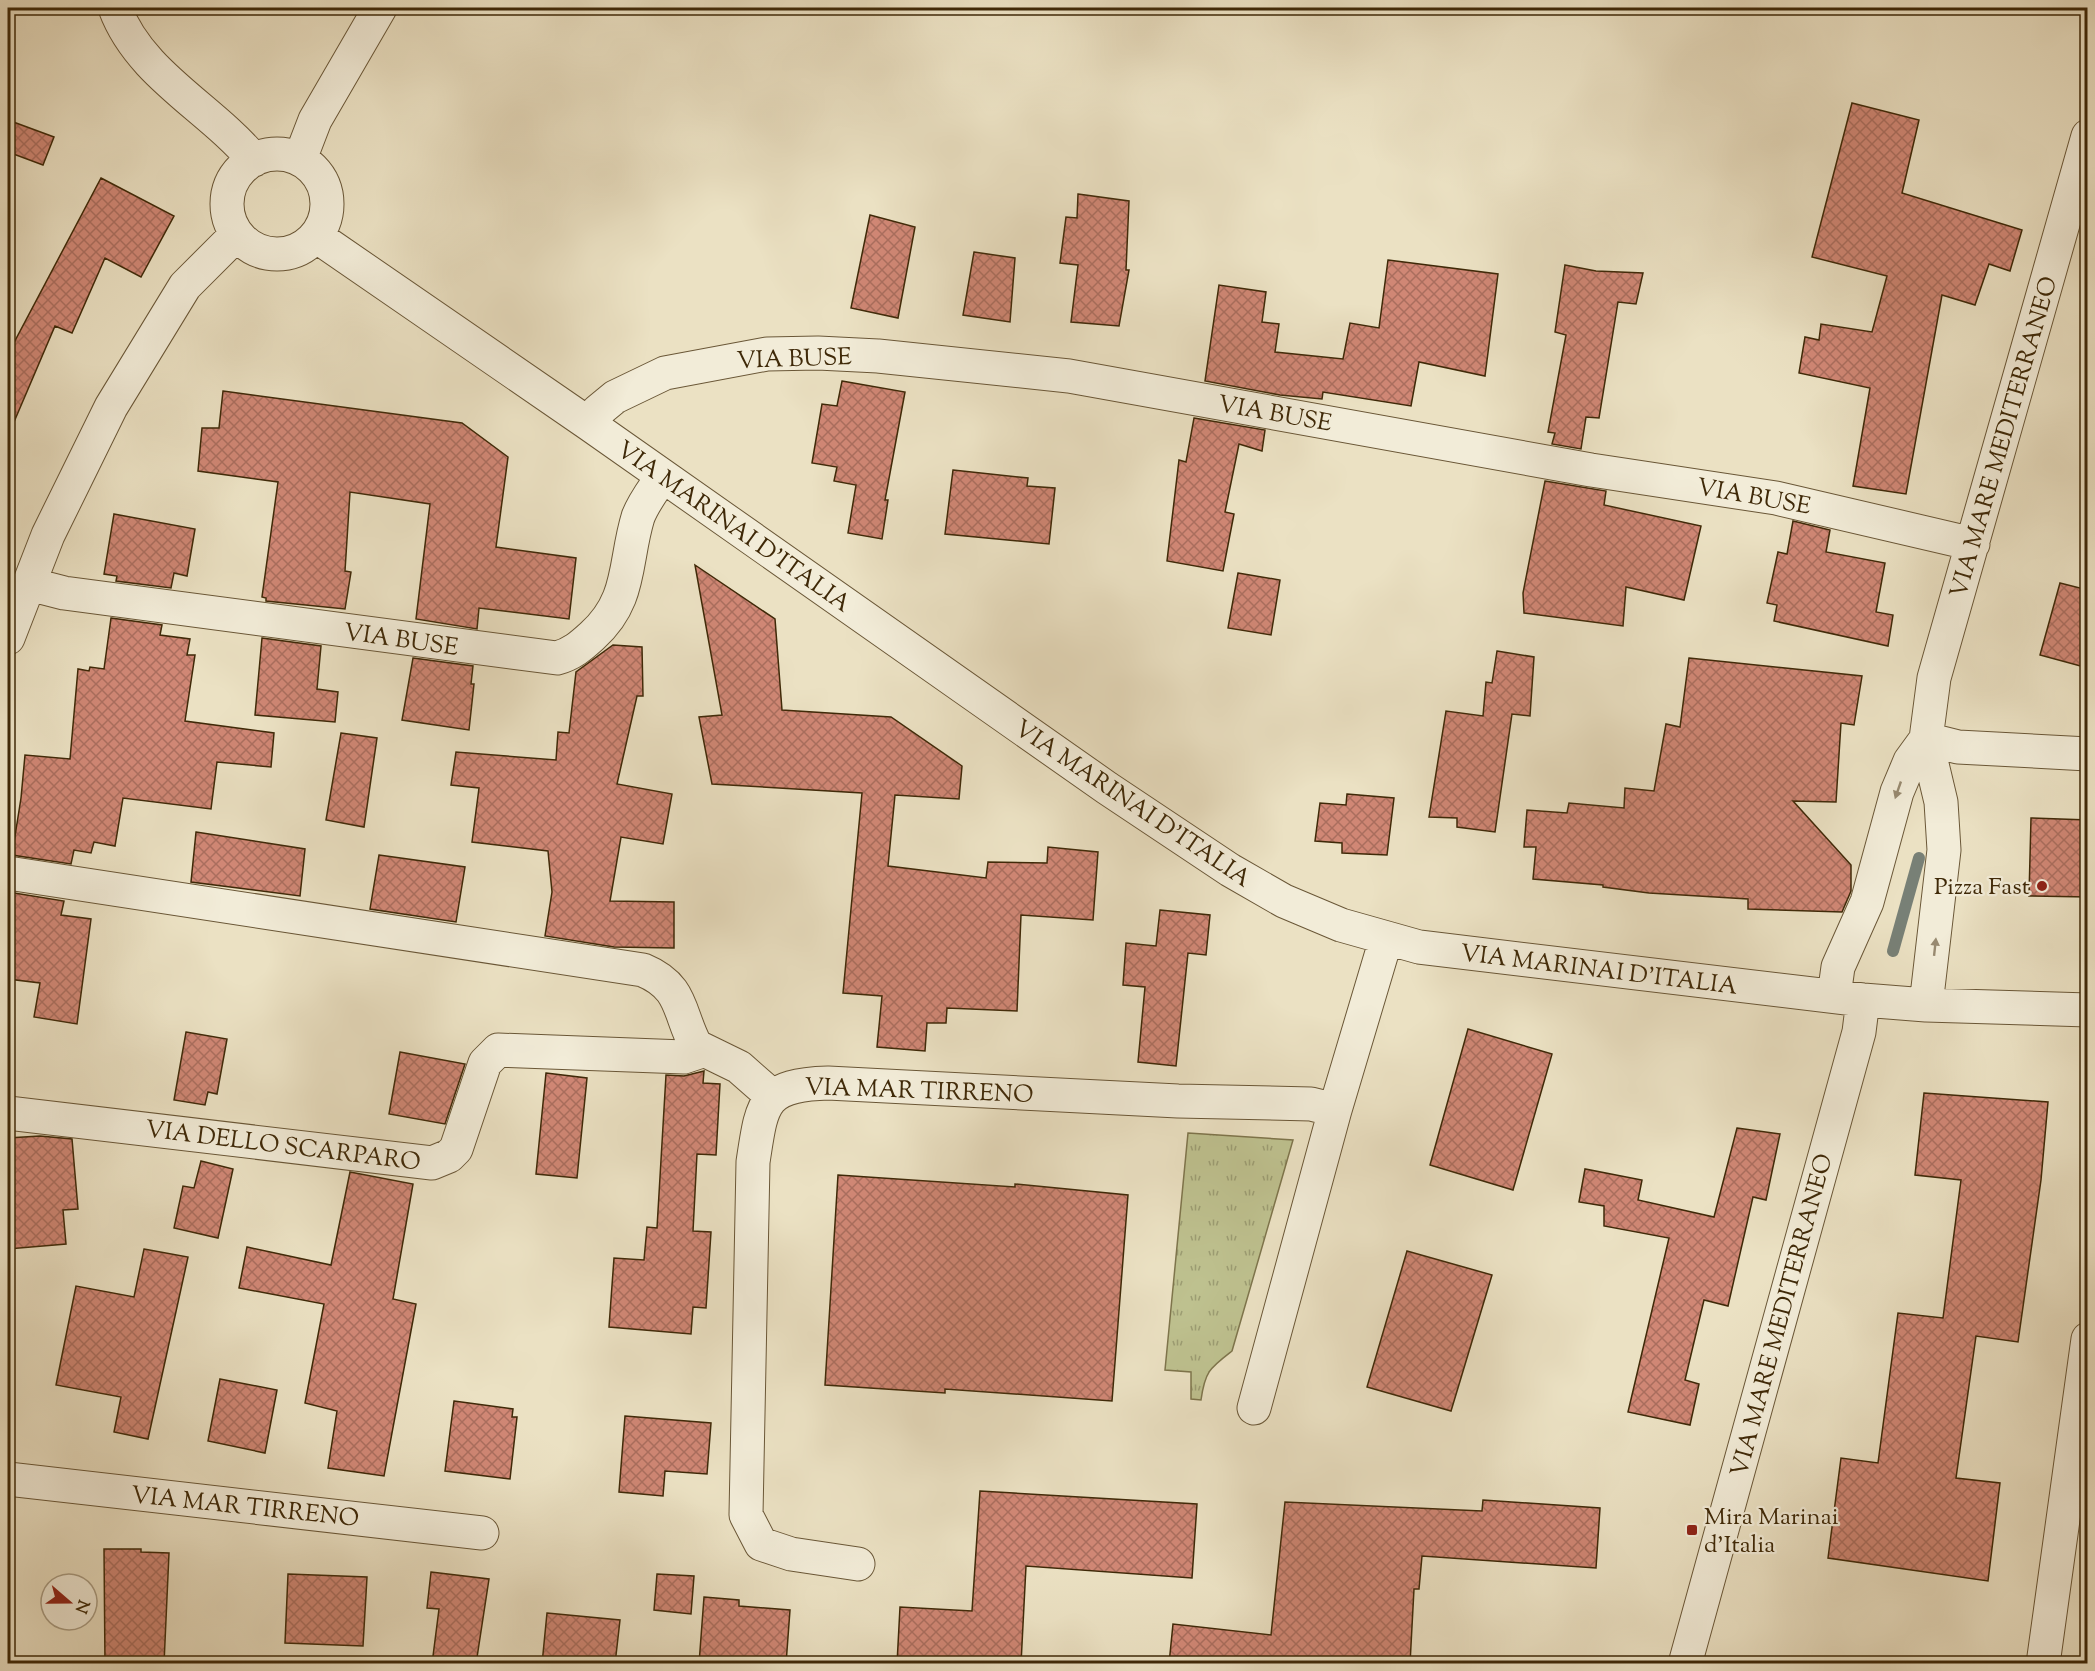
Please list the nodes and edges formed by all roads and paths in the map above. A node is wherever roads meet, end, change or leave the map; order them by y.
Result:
1 (115, 8) edge
2 (380, 8) edge
3 (2088, 136) edge
4 (300, 159) junction
5 (254, 160) junction
6 (237, 234) junction
7 (316, 236) junction
8 (589, 424) junction
9 (662, 477) junction
10 (1973, 544) junction
11 (29, 584) junction
12 (8, 638) edge
13 (1926, 739) junction
14 (2088, 754) edge
15 (8, 873) edge
16 (1386, 939) junction
17 (1849, 998) junction
18 (1926, 1005) junction
19 (2088, 1010) edge
20 (702, 1051) junction
21 (772, 1096) junction
22 (1335, 1110) junction
23 (8, 1113) edge
24 (2088, 1339) edge
25 (1254, 1408) dead end
26 (8, 1479) edge
27 (482, 1533) dead end
28 (858, 1564) dead end
29 (1685, 1664) edge
30 (2043, 1664) edge

1 - 5 street
2 - 4 street
3 - 10 street, VIA MARE MEDITERRANEO
4 - 5 street
4 - 7 street
5 - 6 street
6 - 7 street
6 - 11 street
7 - 8 street, VIA MARINAI D'ITALIA
8 - 9 street, VIA MARINAI D'ITALIA
8 - 10 street, VIA BUSE
9 - 11 street, VIA BUSE
9 - 16 street, VIA MARINAI D'ITALIA
10 - 13 street, VIA MARE MEDITERRANEO
11 - 12 street
13 - 14 street
13 -> 17 street, VIA MARE MEDITERRANEO
18 -> 13 street, VIA MARE MEDITERRANEO
15 - 20 street
16 - 17 street, VIA MARINAI D'ITALIA
16 - 22 street
17 - 18 street, VIA MARINAI D'ITALIA
17 - 29 street, VIA MARE MEDITERRANEO
18 - 19 street, VIA MARINAI D'ITALIA
20 - 21 street
20 - 23 street, VIA DELLO SCARPARO
21 - 22 street, VIA MAR TIRRENO
21 - 28 street, VIA MAR TIRRENO
22 - 25 street
24 - 30 street
26 - 27 street, VIA MAR TIRRENO

